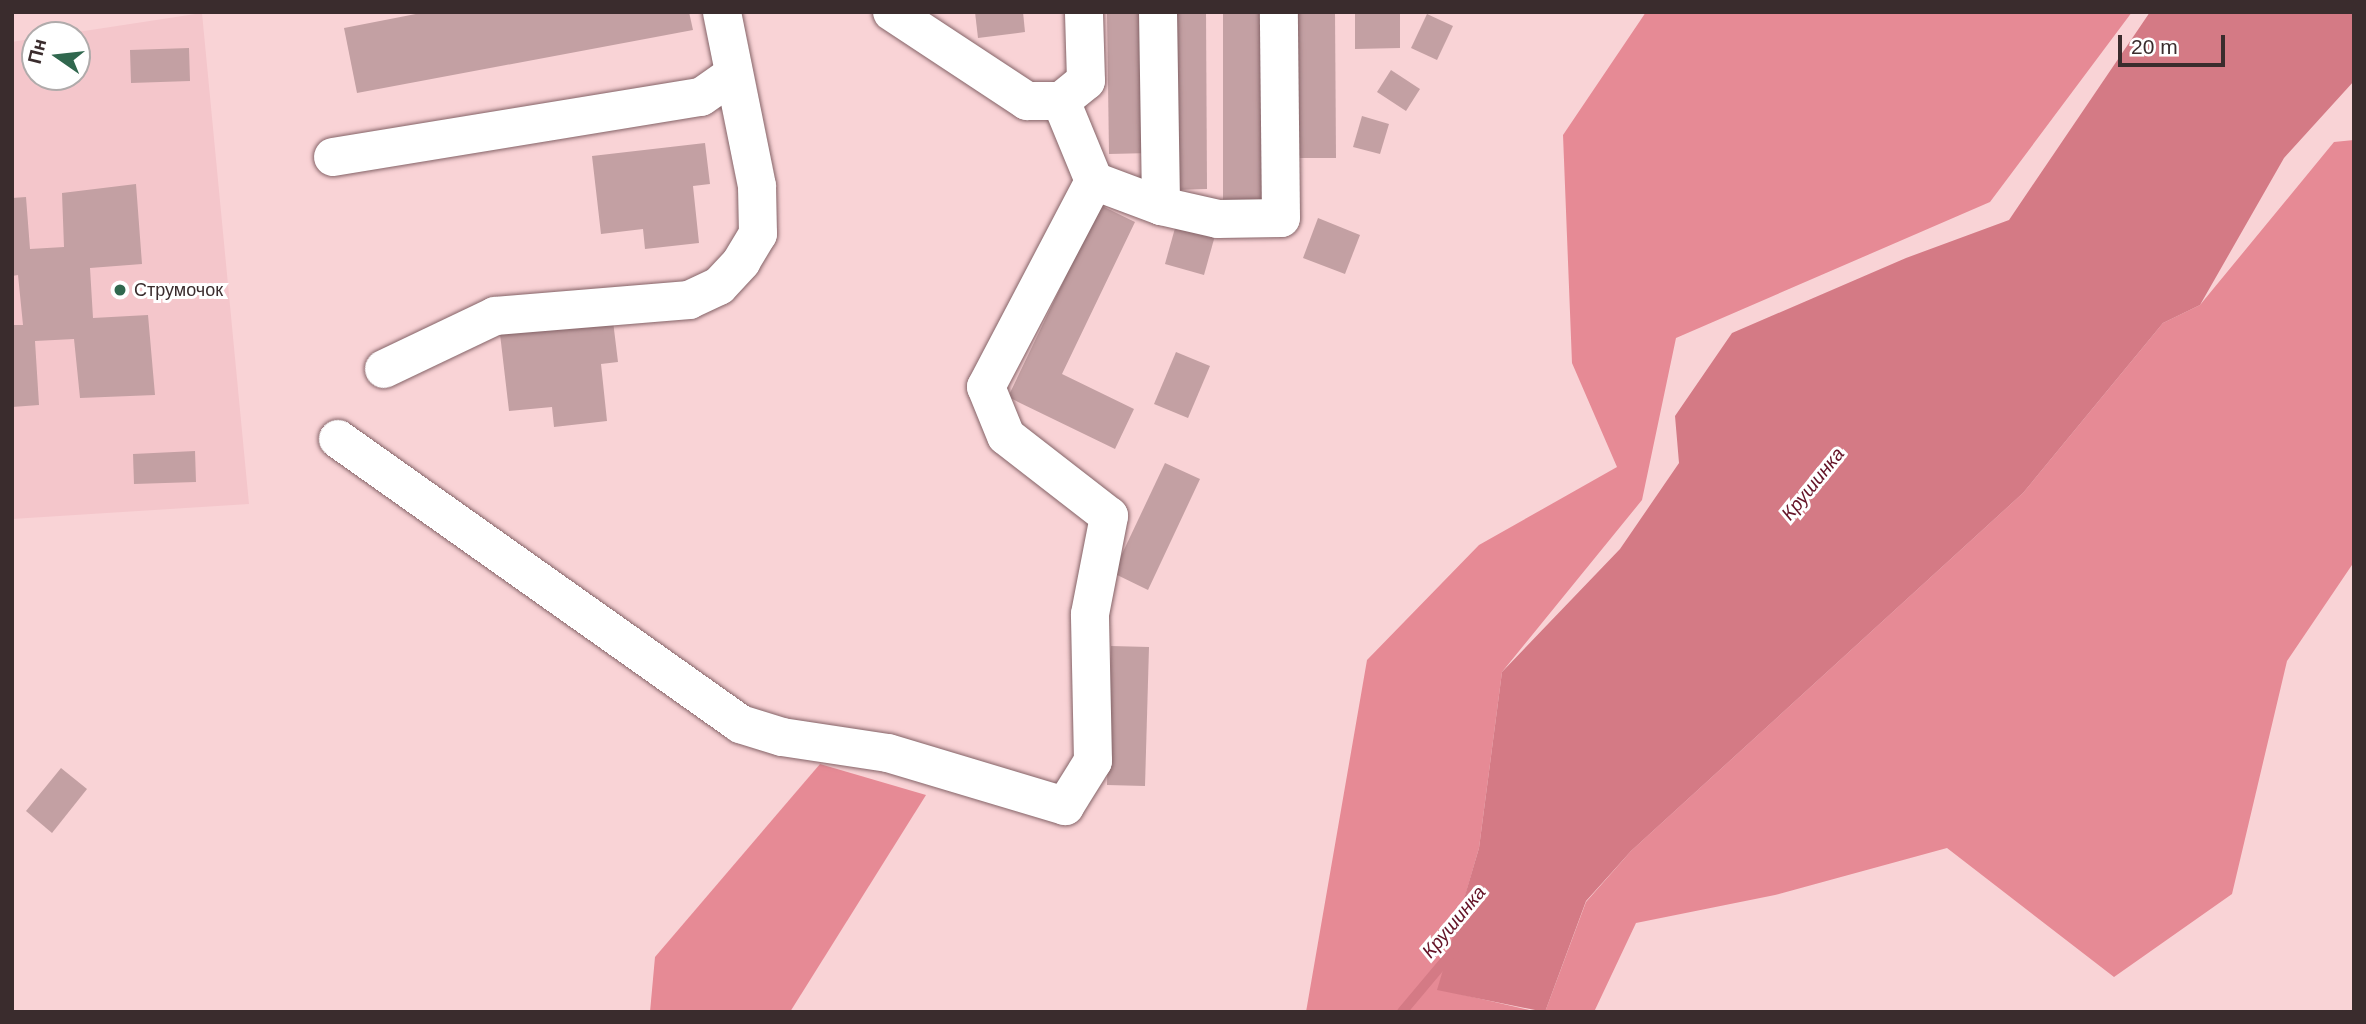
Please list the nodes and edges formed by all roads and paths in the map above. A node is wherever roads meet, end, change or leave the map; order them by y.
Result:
1 (722, 12) edge
2 (892, 12) edge
3 (1084, 12) edge
4 (1158, 12) edge
5 (1279, 12) edge
6 (734, 74) junction
7 (1061, 101) junction
8 (333, 158) dead end
9 (1094, 181) junction
10 (1161, 206) junction
11 (384, 369) dead end
12 (338, 439) dead end

1 - 6 street
2 - 7 street
3 - 7 street
4 - 10 street
5 - 10 street
6 - 8 street
6 - 11 street
7 - 9 street
9 - 10 street
9 - 12 street

